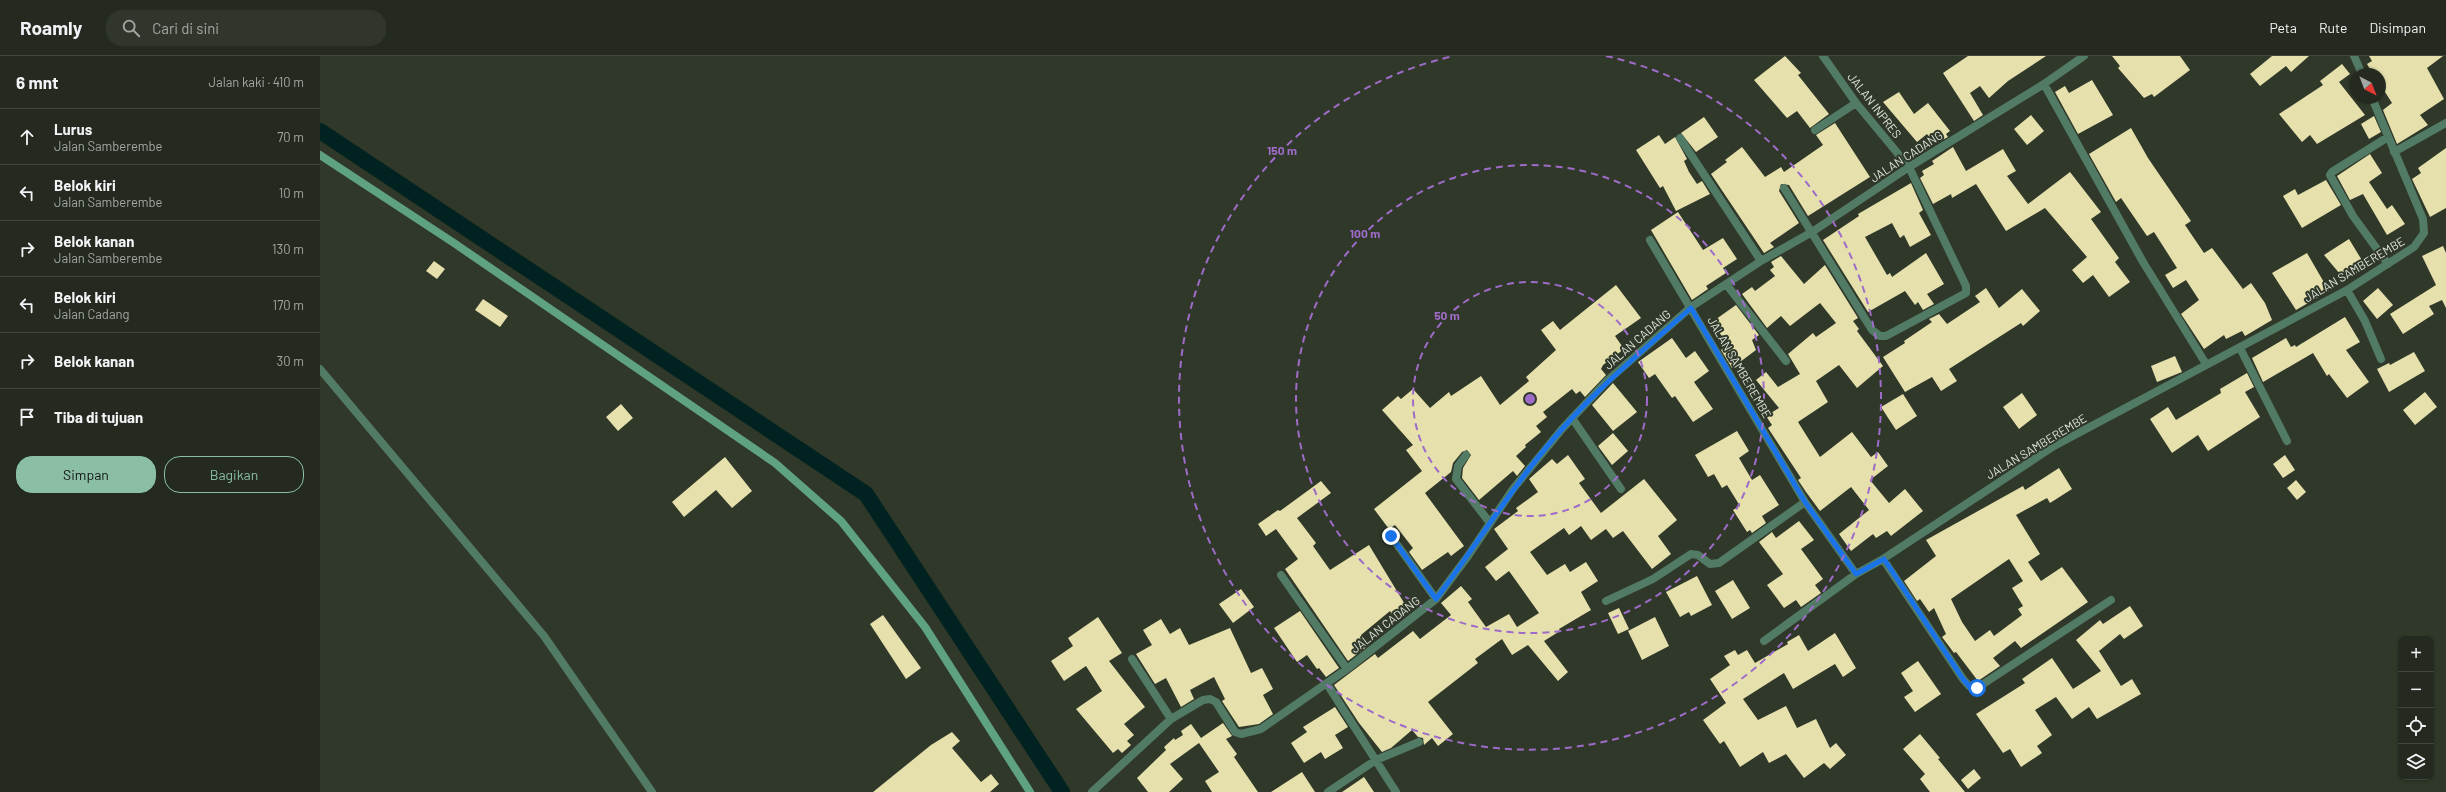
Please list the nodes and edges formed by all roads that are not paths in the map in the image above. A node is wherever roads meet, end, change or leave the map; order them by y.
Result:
1 (1823, 56) edge
2 (2084, 56) edge
3 (2354, 56) edge
4 (2359, 68) edge
5 (2044, 84) junction
6 (1856, 102) junction
7 (2374, 104) edge
8 (2446, 123) edge
9 (1815, 130) dead end
10 (2388, 137) junction
11 (1680, 138) dead end
12 (2394, 152) junction
13 (320, 155) edge
14 (1909, 167) junction
15 (1784, 188) dead end
16 (1812, 232) junction
17 (1650, 240) dead end
18 (1761, 260) junction
19 (2388, 264) junction
20 (1726, 284) junction
21 (2347, 290) junction
22 (1691, 308) junction
23 (2240, 348) junction
24 (2381, 359) dead end
25 (1786, 361) dead end
26 (2206, 364) junction
27 (320, 369) edge
28 (1572, 418) junction
29 (2287, 441) dead end
30 (1466, 455) dead end
31 (1621, 489) dead end
32 (1805, 502) junction
33 (1490, 523) junction
34 (1391, 536) dead end
35 (1884, 559) junction
36 (1856, 574) junction
37 (1280, 575) dead end
38 (1436, 599) junction
39 (2111, 600) dead end
40 (1606, 601) dead end
41 (1764, 641) dead end
42 (1132, 659) dead end
43 (1347, 669) junction
44 (1328, 684) junction
45 (1171, 719) junction
46 (1419, 742) dead end
47 (1376, 760) junction
48 (652, 792) edge
49 (1030, 792) edge
50 (1092, 792) edge
51 (1328, 792) edge
52 (1396, 792) edge

1 - 6 street, JALAN INPRES
2 - 5 street, JALAN CADANG
3 - 4 street
5 - 14 street, JALAN CADANG
5 - 26 street
6 - 9 street
6 - 14 street, JALAN INPRES
7 - 10 street, JALAN SAMBEREMBE
8 - 12 street
10 - 12 street, JALAN SAMBEREMBE
10 - 19 street
11 - 18 street
12 - 19 street, JALAN SAMBEREMBE
13 - 49 street
14 - 16 street, JALAN CADANG
14 - 16 street, JALAN INPRES
15 - 16 street
16 - 18 street, JALAN CADANG
17 - 22 street, JALAN SAMBEREMBE
18 - 20 street, JALAN CADANG
19 - 21 street, JALAN SAMBEREMBE
20 - 22 street, JALAN CADANG
20 - 25 street
21 - 23 street, JALAN SAMBEREMBE
21 - 24 street
22 - 28 street, JALAN CADANG
22 - 32 street, JALAN SAMBEREMBE
23 - 26 street, JALAN SAMBEREMBE
23 - 29 street
26 - 35 street, JALAN SAMBEREMBE
27 - 48 street
28 - 31 street
28 - 33 street, JALAN CADANG
30 - 33 street
32 - 36 street, JALAN SAMBEREMBE
32 - 40 street
33 - 38 street, JALAN CADANG
34 - 38 street
35 - 36 street, JALAN SAMBEREMBE
35 - 39 street
36 - 41 street
37 - 43 street
38 - 43 street, JALAN CADANG
42 - 45 street
43 - 44 street, JALAN CADANG
44 - 45 street, JALAN CADANG
44 - 47 street
45 - 50 street, JALAN CADANG
46 - 47 street
47 - 51 street
47 - 52 street

